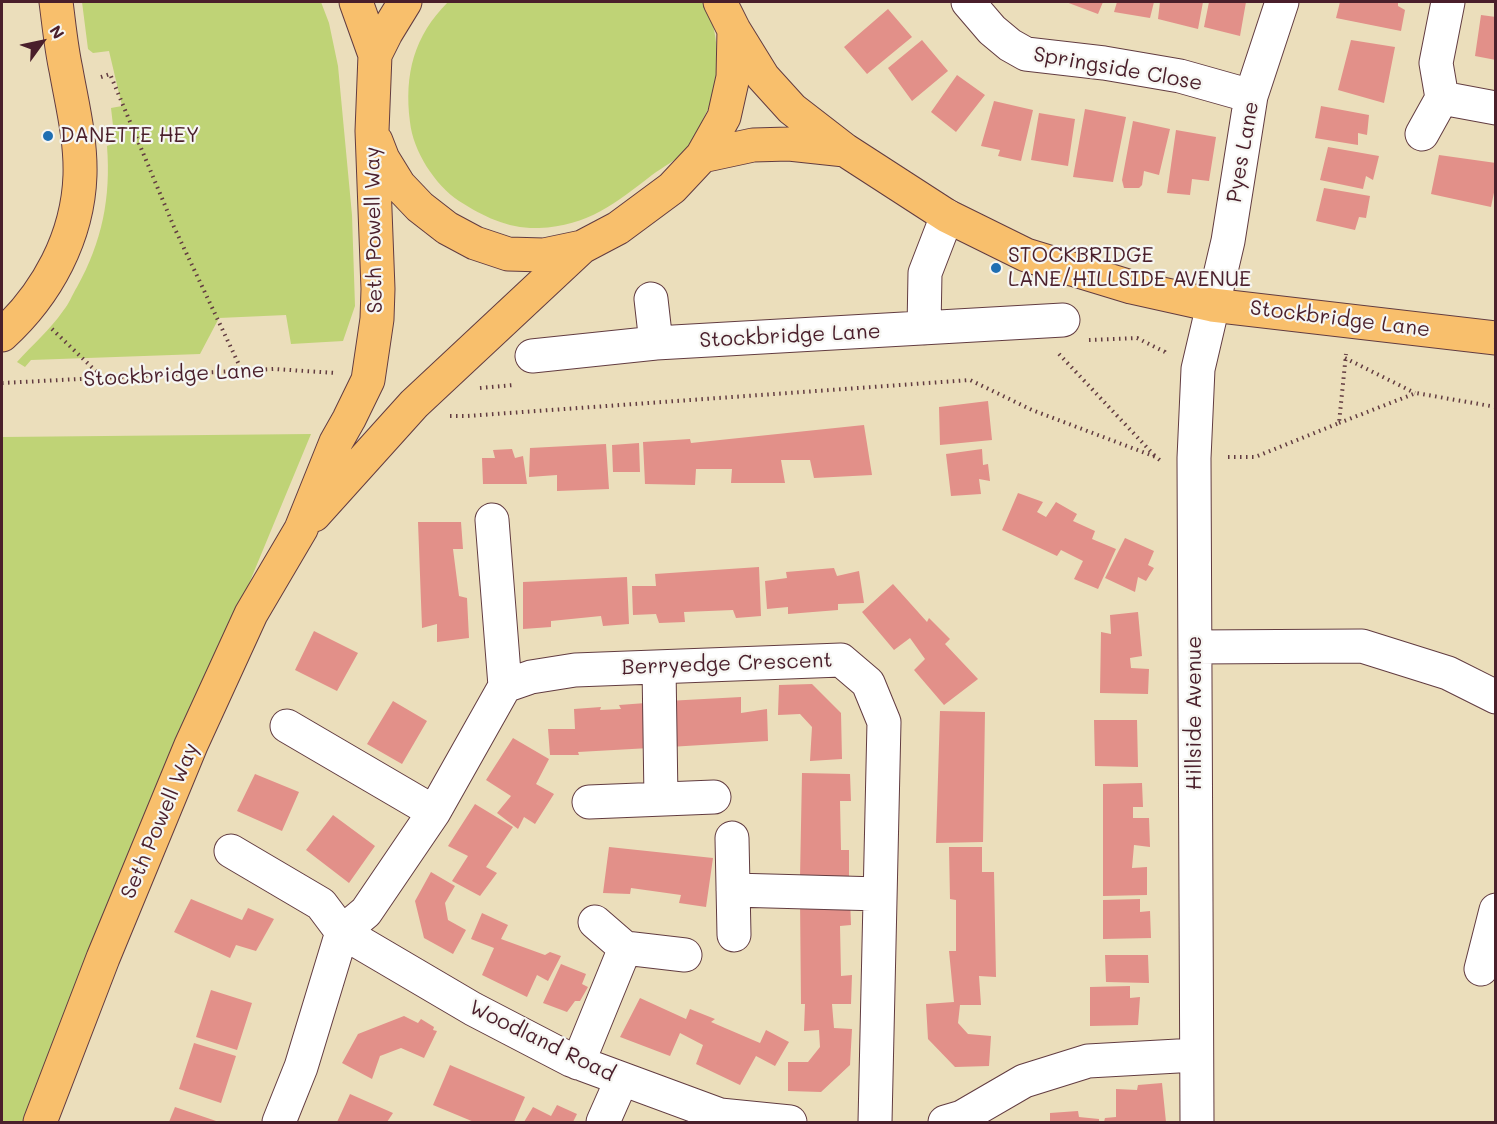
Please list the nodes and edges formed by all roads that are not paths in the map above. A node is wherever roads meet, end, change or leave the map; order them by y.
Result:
1 (56, 2) edge
2 (356, 2) edge
3 (405, 2) edge
4 (720, 2) edge
5 (968, 2) edge
6 (1282, 2) edge
7 (1449, 2) edge
8 (735, 30) junction
9 (375, 55) junction
10 (1251, 96) junction
11 (1442, 98) junction
12 (1496, 108) edge
13 (372, 131) junction
14 (1422, 134) dead end
15 (845, 150) junction
16 (702, 156) junction
17 (947, 216) junction
18 (582, 247) junction
19 (651, 299) dead end
20 (1212, 305) junction
21 (1063, 320) road end
22 (924, 328) junction
23 (2, 335) edge
24 (1496, 338) edge
25 (656, 343) junction
26 (532, 356) road end
27 (492, 520) dead end
28 (301, 530) junction
29 (1195, 647) junction
30 (659, 666) junction
31 (505, 686) junction
32 (1496, 697) edge
33 (287, 726) dead end
34 (714, 797) dead end
35 (661, 799) junction
36 (589, 802) dead end
37 (434, 812) junction
38 (732, 838) dead end
39 (231, 851) dead end
40 (733, 890) junction
41 (880, 894) junction
42 (1496, 910) edge
43 (595, 922) dead end
44 (342, 932) junction
45 (734, 935) dead end
46 (625, 948) junction
47 (685, 955) dead end
48 (1481, 969) dead end
49 (1196, 1055) junction
50 (578, 1063) junction
51 (622, 1080) junction
52 (40, 1122) edge
53 (279, 1122) edge
54 (603, 1122) edge
55 (790, 1122) edge
56 (875, 1122) edge
57 (945, 1122) edge
58 (1197, 1122) edge

1 - 23 main road
2 - 9 main road
3 - 9 main road
4 - 8 main road, Stockbridge Lane
5 - 10 street, Springside Close
6 - 10 street, Pyes Lane
7 - 11 street
8 - 15 main road, Stockbridge Lane
8 - 16 main road
9 - 13 main road, Seth Powell Way
10 - 20 street, Pyes Lane
11 - 12 street
11 - 14 street
13 - 18 main road
13 - 28 main road, Seth Powell Way
15 - 16 main road, Stockbridge Lane
15 - 17 main road, Stockbridge Lane
16 - 18 main road
17 - 20 main road, Stockbridge Lane
17 - 22 street
18 - 28 main road, Seth Powell Way
19 - 25 street
20 - 24 main road, Stockbridge Lane
20 - 29 street, Hillside Avenue
21 - 22 street, Stockbridge Lane
22 - 25 street, Stockbridge Lane
25 - 26 street, Stockbridge Lane
27 - 31 street
28 - 52 main road, Seth Powell Way
29 - 32 street
29 - 49 street, Hillside Avenue
30 - 31 street, Berryedge Crescent
30 - 35 street
30 - 41 street, Berryedge Crescent
31 - 37 street
33 - 37 street
34 - 35 street
35 - 36 street
37 - 44 street
38 - 40 street
39 - 44 street, Woodland Road
40 - 41 street
40 - 45 street
41 - 56 street, Berryedge Crescent
42 - 48 street
43 - 46 street
44 - 50 street, Woodland Road
44 - 53 street
46 - 47 street
46 - 50 street
49 - 57 street
49 - 58 street, Hillside Avenue
50 - 51 street, Woodland Road
51 - 54 street
51 - 55 street, Woodland Road

